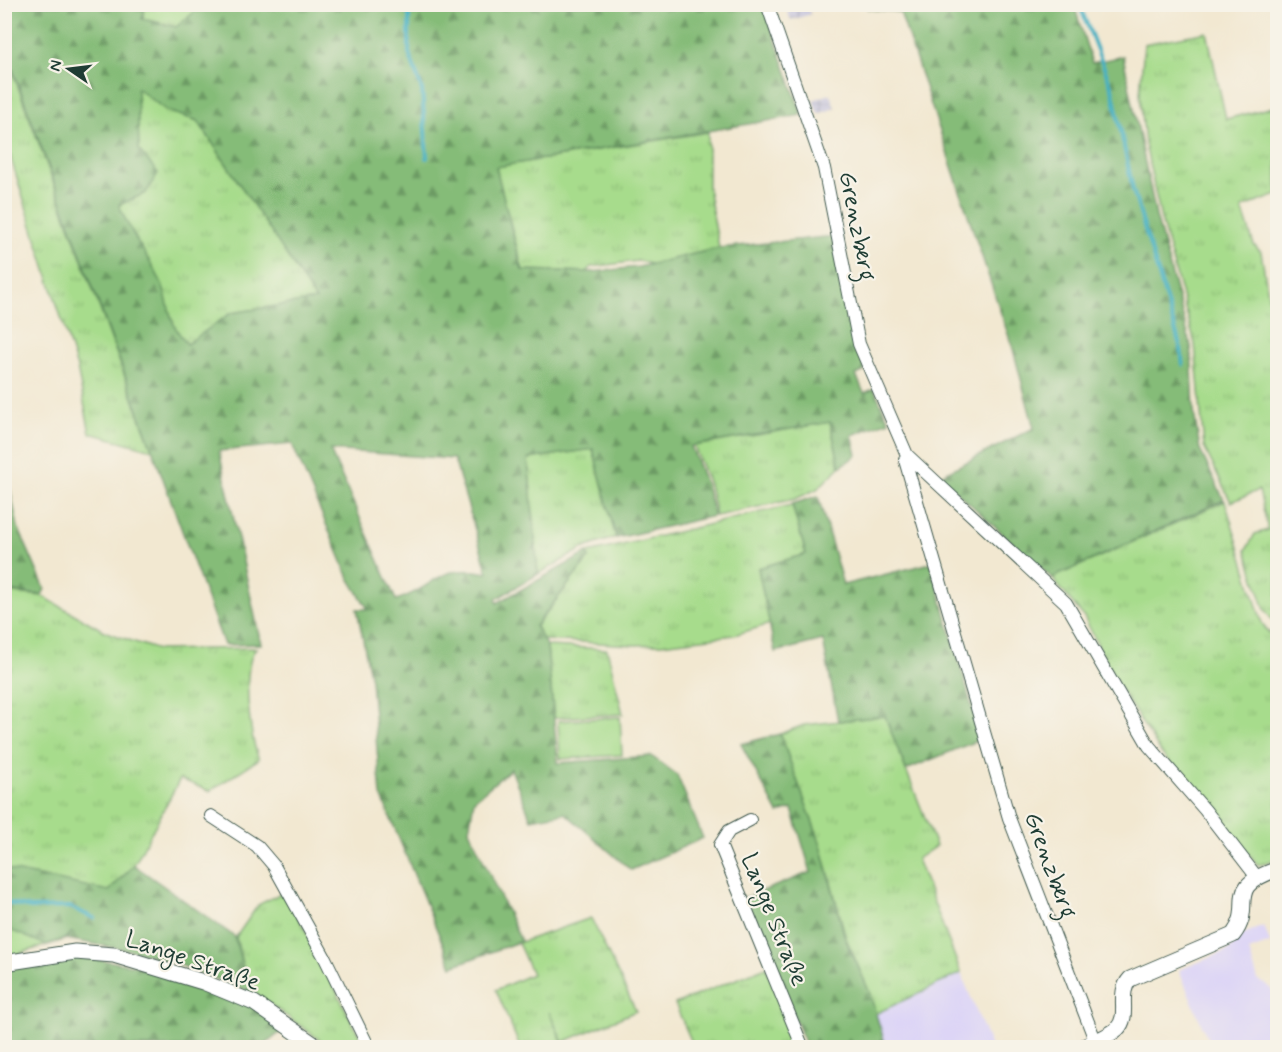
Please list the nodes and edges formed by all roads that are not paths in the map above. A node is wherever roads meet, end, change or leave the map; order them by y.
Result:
1 (767, 4) edge
2 (907, 455) junction
3 (211, 816) dead end
4 (750, 820) dead end
5 (1278, 869) edge
6 (1256, 876) junction
7 (4, 963) edge
8 (1088, 1044) edge
9 (319, 1047) edge
10 (369, 1047) edge
11 (803, 1047) edge

1 - 2 street, Grenzberg
2 - 6 street, Grenzberg
2 - 8 street, Grenzberg
3 - 10 street
4 - 11 street, Lange Straße
5 - 6 street
6 - 8 street, Grenzberg
7 - 9 street, Lange Straße

